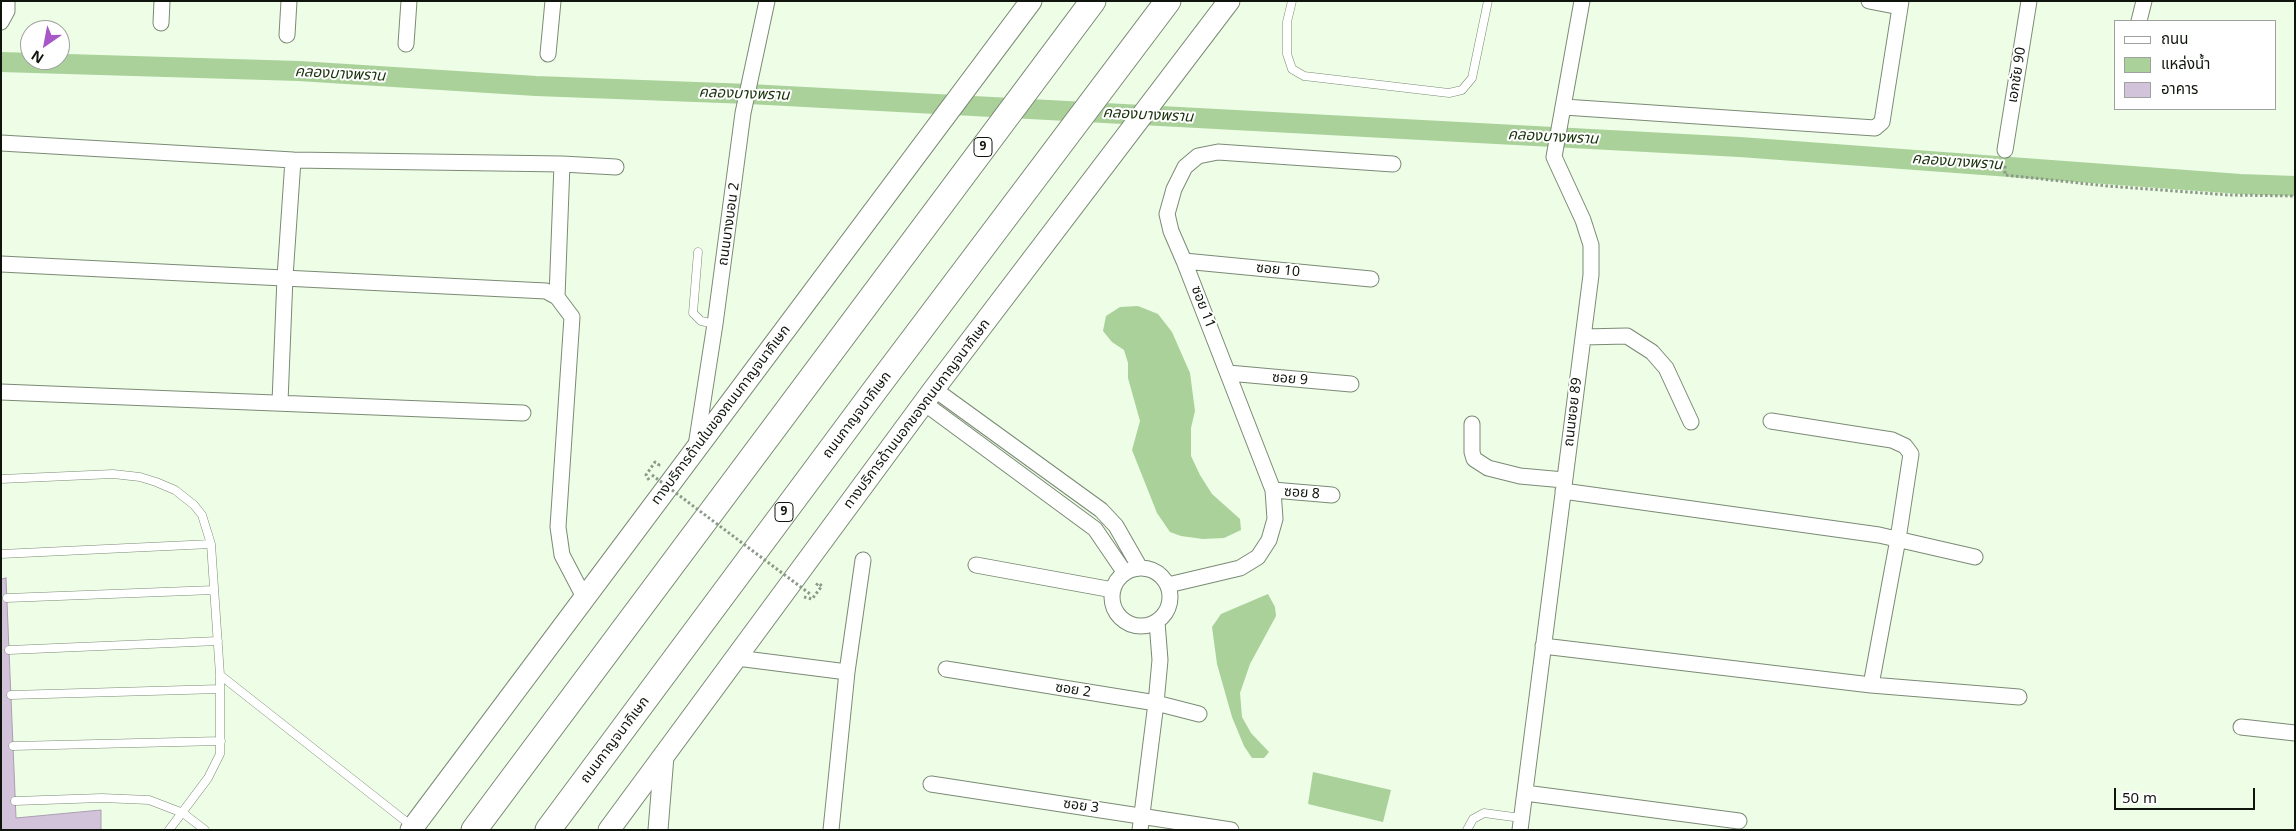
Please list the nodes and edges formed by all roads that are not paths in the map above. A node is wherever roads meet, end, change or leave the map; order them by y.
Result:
1 (7, 1) edge
2 (162, 1) edge
3 (290, 1) edge
4 (409, 1) edge
5 (552, 1) edge
6 (767, 1) edge
7 (1088, 1) edge
8 (1093, 1) edge
9 (1168, 1) edge
10 (1229, 1) edge
11 (1292, 1) edge
12 (1488, 1) edge
13 (1582, 1) edge
14 (1869, 1) edge
15 (2028, 1) edge
16 (2144, 1) edge
17 (1031, 2) edge
18 (1901, 4) edge
19 (2140, 20) edge
20 (2, 22) edge
21 (160, 23) dead end
22 (1072, 28) junction
23 (287, 34) dead end
24 (406, 44) dead end
25 (548, 54) dead end
26 (1562, 109) junction
27 (1, 143) edge
28 (2005, 150) dead end
29 (294, 160) junction
30 (562, 164) junction
31 (1393, 164) dead end
32 (616, 167) dead end
33 (698, 252) dead end
34 (1184, 261) junction
35 (1, 264) edge
36 (285, 277) junction
37 (1372, 279) dead end
38 (557, 297) junction
39 (715, 324) junction
40 (1582, 337) junction
41 (1228, 373) junction
42 (1351, 384) dead end
43 (1, 392) edge
44 (929, 396) junction
45 (280, 402) junction
46 (523, 413) dead end
47 (1771, 421) dead end
48 (1691, 422) dead end
49 (1472, 424) dead end
50 (695, 447) junction
51 (1, 479) edge
52 (1564, 486) junction
53 (1273, 490) junction
54 (1332, 495) dead end
55 (1898, 539) junction
56 (211, 544) junction
57 (1, 554) edge
58 (1975, 557) dead end
59 (864, 560) dead end
60 (976, 565) dead end
61 (1132, 570) junction
62 (1168, 585) junction
63 (214, 590) junction
64 (1113, 590) junction
65 (7, 598) dead end
66 (585, 599) junction
67 (1157, 622) junction
68 (218, 640) junction
69 (1543, 646) junction
70 (9, 650) dead end
71 (737, 658) junction
72 (946, 669) dead end
73 (847, 672) junction
74 (220, 675) junction
75 (1871, 685) junction
76 (220, 689) junction
77 (11, 695) dead end
78 (2019, 697) dead end
79 (1156, 703) junction
80 (1199, 714) dead end
81 (2241, 727) dead end
82 (2295, 732) edge
83 (221, 741) junction
84 (13, 746) dead end
85 (664, 756) junction
86 (932, 784) dead end
87 (1525, 792) junction
88 (16, 800) dead end
89 (182, 813) junction
90 (1739, 822) dead end
91 (1141, 823) edge
92 (1521, 824) edge
93 (412, 828) edge
94 (169, 830) edge
95 (205, 830) edge
96 (474, 830) edge
97 (548, 830) edge
98 (609, 830) edge
99 (658, 830) edge
100 (831, 830) edge
101 (1231, 830) edge
102 (1467, 830) edge

1 - 20 street
2 - 21 street
3 - 23 street
4 - 24 street
5 - 25 street
6 - 39 street, ถนนบางบอน 2
7 - 22 highway
8 - 22 highway, 9
9 - 97 highway, ถนนกาญจนาภิเษก / 9
10 - 44 main road, ทางบริการด้านนอกของถนนกาญจนาภิเษก
11 - 12 lane
13 - 26 street, ถนนซอย 89
14 - 18 street
15 - 28 street, เอกชัย 90
16 - 19 street
17 - 50 main road, ทางบริการด้านในของถนนกาญจนาภิเษก
18 - 26 street
22 - 96 highway, 9
26 - 40 street, ถนนซอย 89
27 - 29 street
29 - 30 street
29 - 36 street
30 - 32 street
30 - 38 street
31 - 34 street, ซอย 11
33 - 39 lane
34 - 37 street, ซอย 10
34 - 41 street, ซอย 11
35 - 36 street
36 - 38 street
36 - 45 street
38 - 66 street
39 - 50 street, ถนนบางบอน 2
40 - 48 street
40 - 52 street, ถนนซอย 89
41 - 42 street, ซอย 9
41 - 53 street, ซอย 11
43 - 45 street
44 - 61 street
44 - 71 main road, ทางบริการด้านนอกของถนนกาญจนาภิเษก
45 - 46 street
47 - 55 street
49 - 52 street
50 - 66 main road, ทางบริการด้านในของถนนกาญจนาภิเษก
51 - 56 lane
52 - 55 street
52 - 69 street, ถนนซอย 89
53 - 54 street, ซอย 8
53 - 62 street, ซอย 11
55 - 58 street
55 - 75 street
56 - 57 lane
56 - 63 lane
59 - 73 street
60 - 64 street
61 - 62 street
61 - 64 street
62 - 67 street
63 - 65 lane
63 - 68 lane
64 - 67 street
66 - 93 main road, ทางบริการด้านในของถนนกาญจนาภิเษก
67 - 79 street
68 - 70 lane
68 - 74 lane
69 - 75 street
69 - 87 street, ถนนซอย 89
71 - 73 street
71 - 85 main road, ทางบริการด้านนอกของถนนกาญจนาภิเษก
72 - 79 street, ซอย 2
73 - 100 street
74 - 76 lane
74 - 93 lane
75 - 78 street
76 - 77 lane
76 - 83 lane
79 - 80 street, ซอย 2
79 - 91 street
81 - 82 street
83 - 84 lane
83 - 89 lane
85 - 98 main road, ทางบริการด้านนอกของถนนกาญจนาภิเษก
85 - 99 street
86 - 91 street, ซอย 3
87 - 90 street
87 - 92 street, ถนนซอย 89
88 - 89 lane
89 - 94 lane
89 - 95 lane
91 - 101 street, ซอย 3
92 - 102 lane

